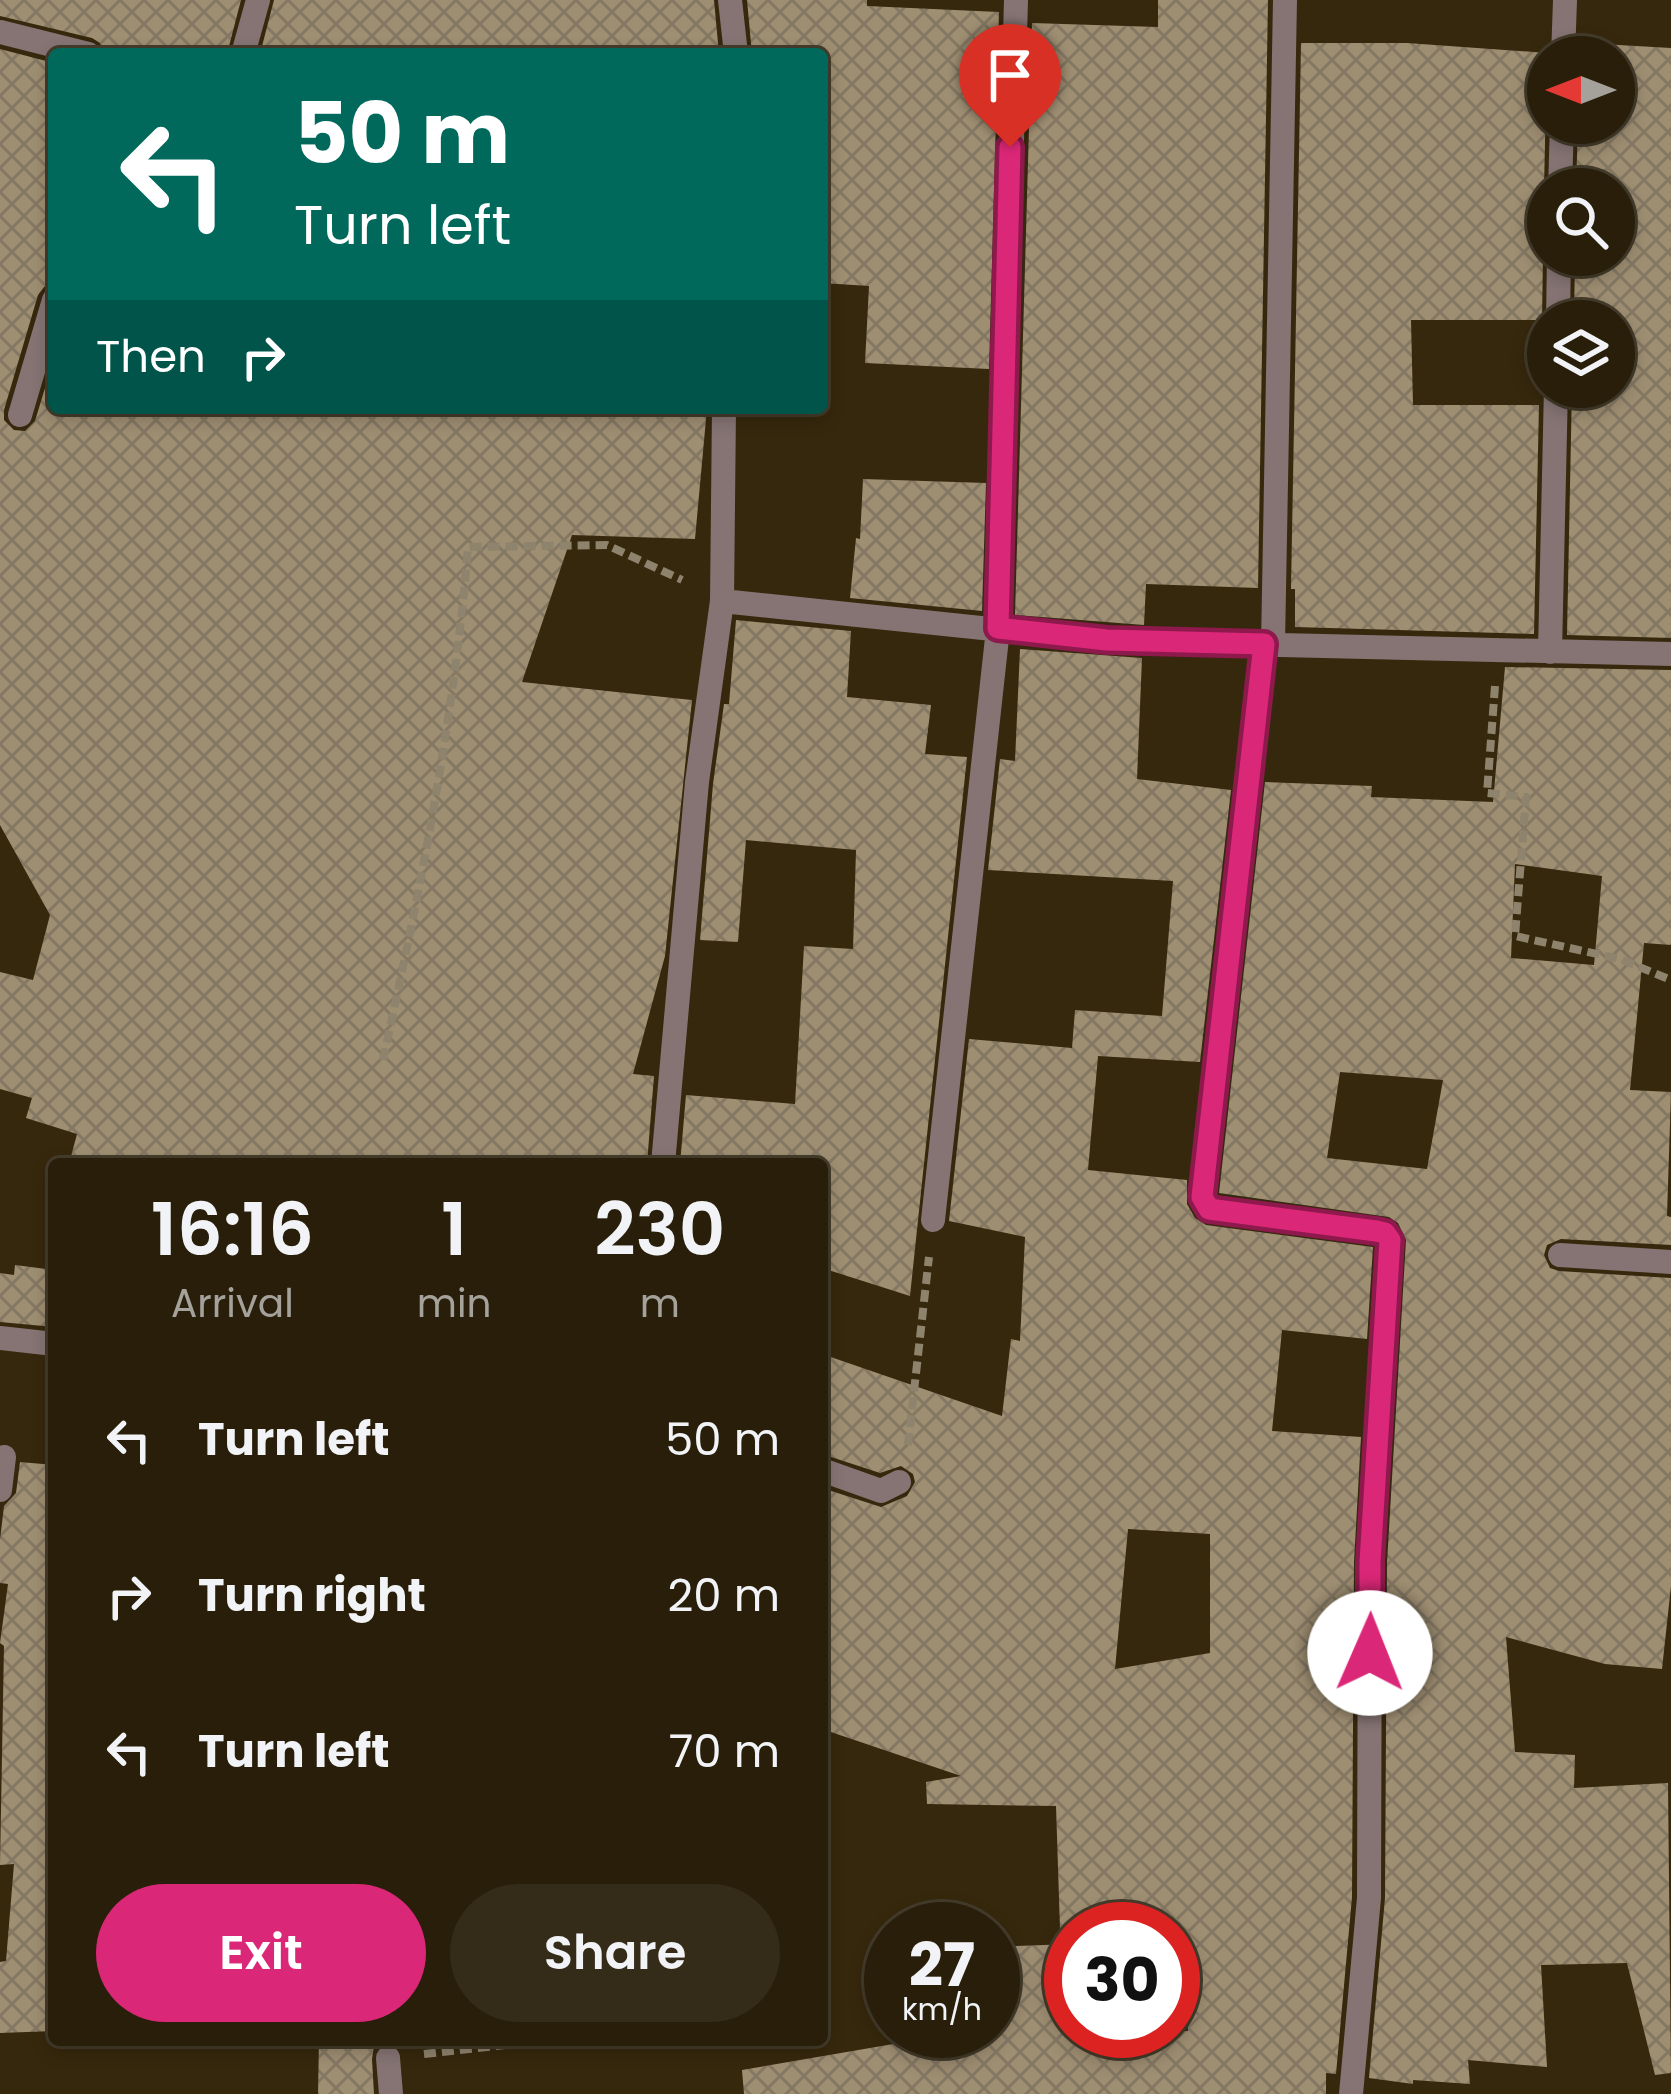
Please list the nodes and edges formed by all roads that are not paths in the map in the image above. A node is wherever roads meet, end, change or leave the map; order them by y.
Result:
1 (258, 0) edge
2 (730, 0) edge
3 (1016, 0) edge
4 (1285, 0) edge
5 (1564, 0) edge
6 (0, 32) edge
7 (1563, 36) edge
8 (64, 48) edge
9 (245, 48) edge
10 (735, 48) edge
11 (48, 320) edge
12 (1556, 408) edge
13 (724, 414) edge
14 (20, 415) dead end
15 (722, 601) junction
16 (998, 628) junction
17 (1269, 644) junction
18 (1550, 652) junction
19 (1671, 654) edge
20 (664, 1158) edge
21 (933, 1220) road end
22 (1560, 1255) dead end
23 (1671, 1262) edge
24 (0, 1338) edge
25 (48, 1343) edge
26 (4, 1456) dead end
27 (828, 1471) edge
28 (898, 1482) road end
29 (0, 1490) edge
30 (388, 2058) road end
31 (391, 2094) edge
32 (1352, 2094) edge

1 - 9 street
2 - 10 street
3 - 16 street
4 - 17 street
5 - 7 street
6 - 8 street
11 - 14 street
12 - 18 street
13 - 15 street
15 - 16 street
15 - 20 street
16 - 17 street
16 - 21 street
17 - 18 street
17 - 32 street
18 - 19 street
22 - 23 street
24 - 25 street
26 - 29 street
27 - 28 street
30 - 31 street

